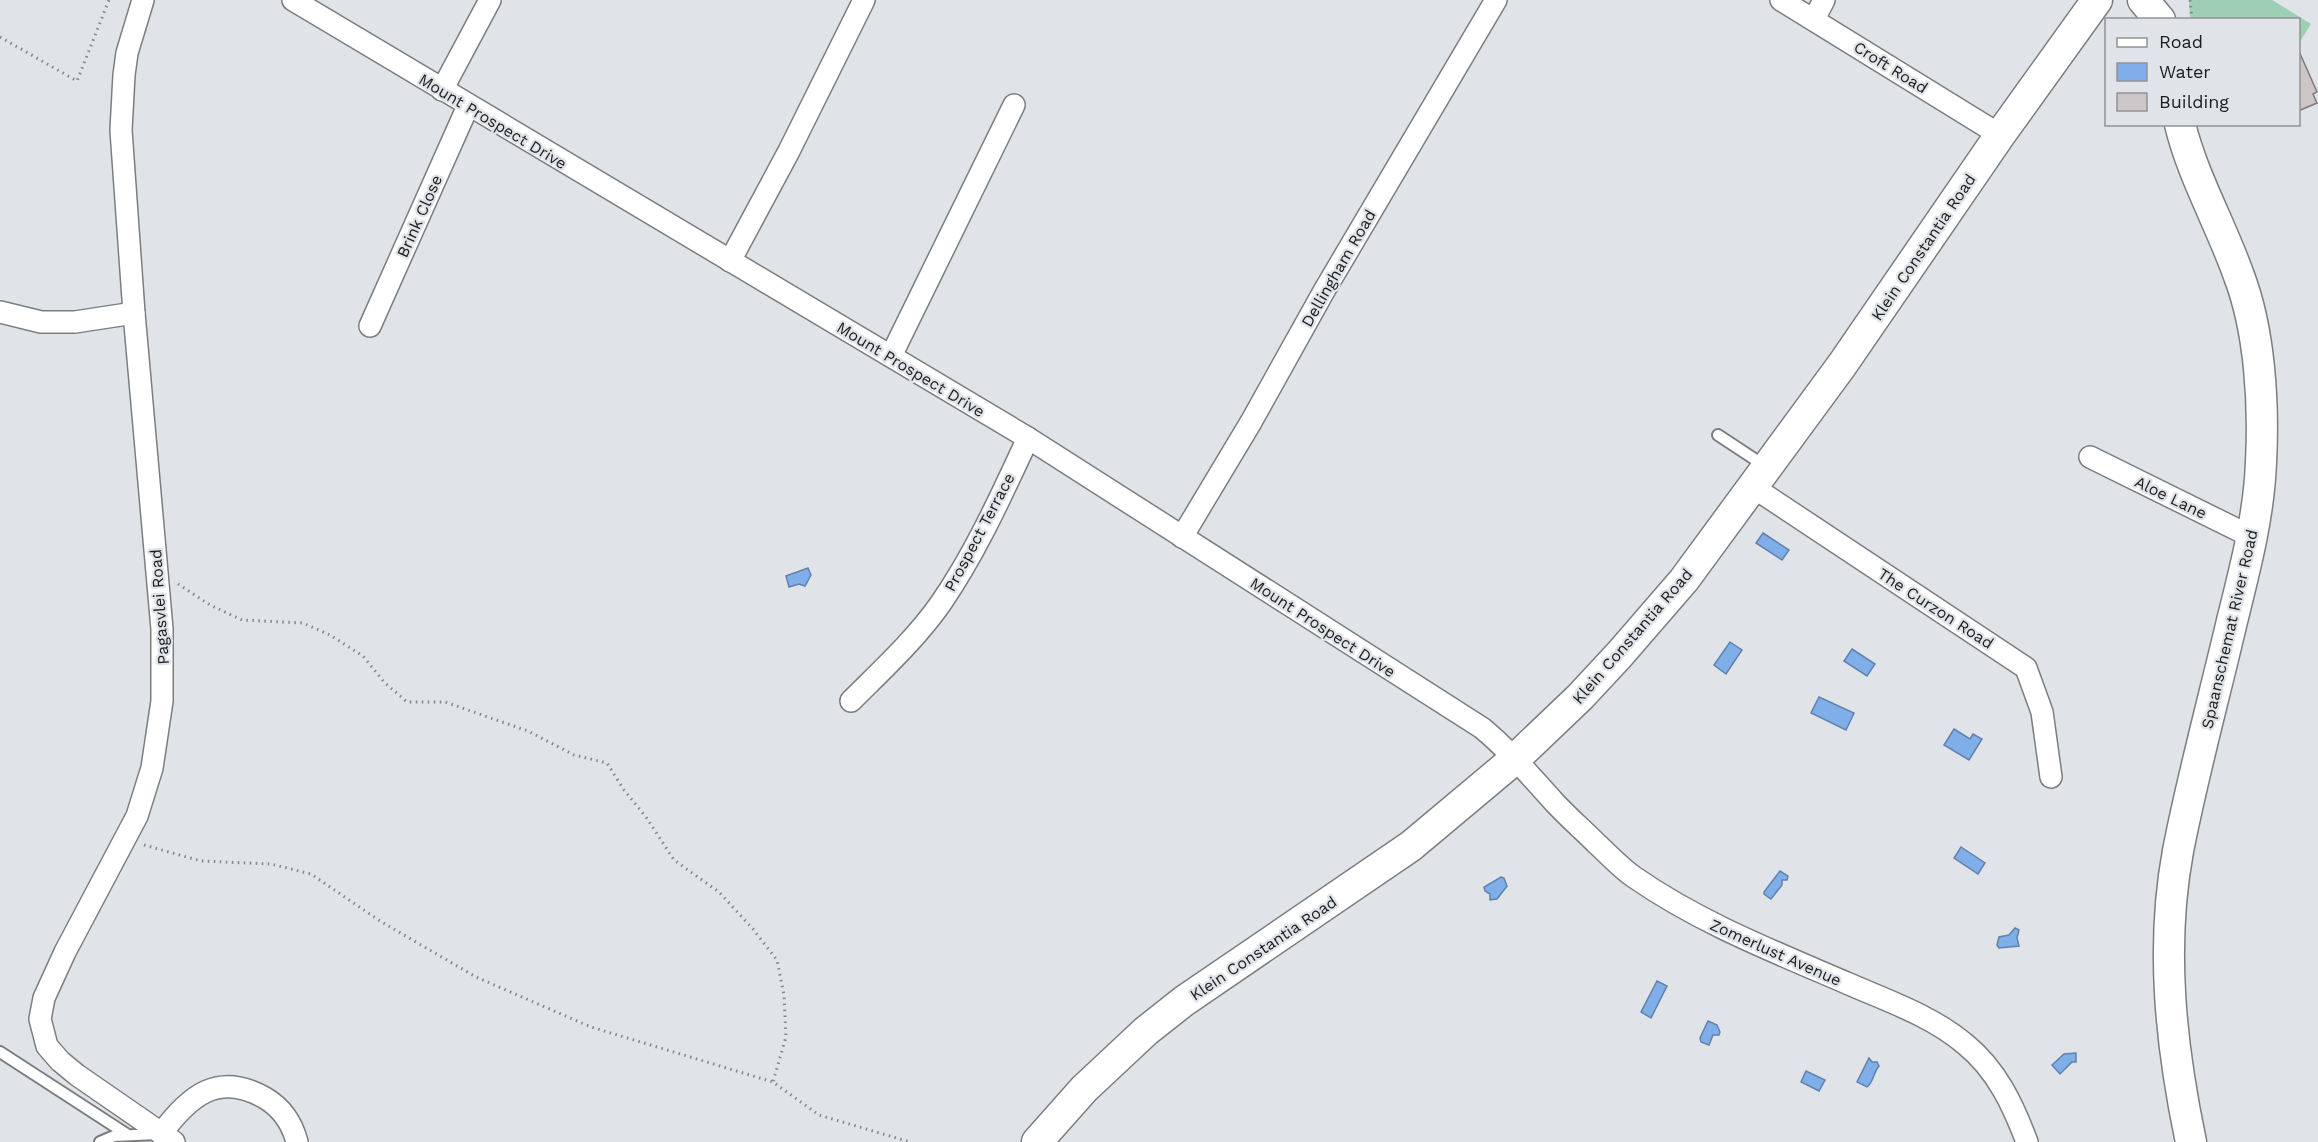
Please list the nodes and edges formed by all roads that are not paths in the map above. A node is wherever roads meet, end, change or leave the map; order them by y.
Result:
1 (143, 0) edge
2 (293, 0) edge
3 (490, 0) edge
4 (864, 0) edge
5 (1496, 0) edge
6 (1781, 0) edge
7 (1824, 0) edge
8 (2143, 0) edge
9 (2168, 0) edge
10 (2099, 1) edge
11 (2158, 18) edge
12 (2166, 18) edge
13 (1814, 19) junction
14 (442, 90) junction
15 (1014, 105) dead end
16 (468, 106) junction
17 (2181, 126) edge
18 (2000, 135) junction
19 (730, 261) junction
20 (0, 312) edge
21 (134, 313) junction
22 (370, 326) dead end
23 (891, 357) junction
24 (1718, 435) dead end
25 (1028, 438) junction
26 (2090, 457) dead end
27 (1760, 477) junction
28 (1182, 537) junction
29 (2252, 537) junction
30 (851, 701) dead end
31 (1516, 758) junction
32 (2051, 777) dead end
33 (0, 1052) edge
34 (128, 1135) junction
35 (167, 1138) edge
36 (100, 1142) edge
37 (297, 1142) edge
38 (1038, 1142) edge
39 (2027, 1142) edge
40 (2191, 1142) edge

1 - 21 street, Pagasvlei Road
2 - 14 street, Mount Prospect Drive
3 - 14 street
4 - 19 street
5 - 28 street, Dellingham Road
6 - 13 street, Croft Road
7 - 13 street
8 - 11 street
9 - 12 street
10 - 18 street, Klein Constantia Road
13 - 18 street, Croft Road
14 - 16 street, Mount Prospect Drive
15 - 23 street
16 - 19 street, Mount Prospect Drive
16 - 22 street, Brink Close
17 - 29 street, Spaanschemat River Road
18 - 27 street, Klein Constantia Road
19 - 23 street, Mount Prospect Drive
20 - 21 street
21 - 35 street, Pagasvlei Road
23 - 25 street, Mount Prospect Drive
24 - 27 lane
25 - 28 street, Mount Prospect Drive
25 - 30 street, Prospect Terrace
26 - 29 street, Aloe Lane
27 - 31 street, Klein Constantia Road
27 - 32 street, The Curzon Road
28 - 31 street, Mount Prospect Drive
29 - 40 street, Spaanschemat River Road
31 - 38 street, Klein Constantia Road
31 - 39 street, Zomerlust Avenue
33 - 34 lane
34 - 35 lane
34 - 36 lane
35 - 37 street

